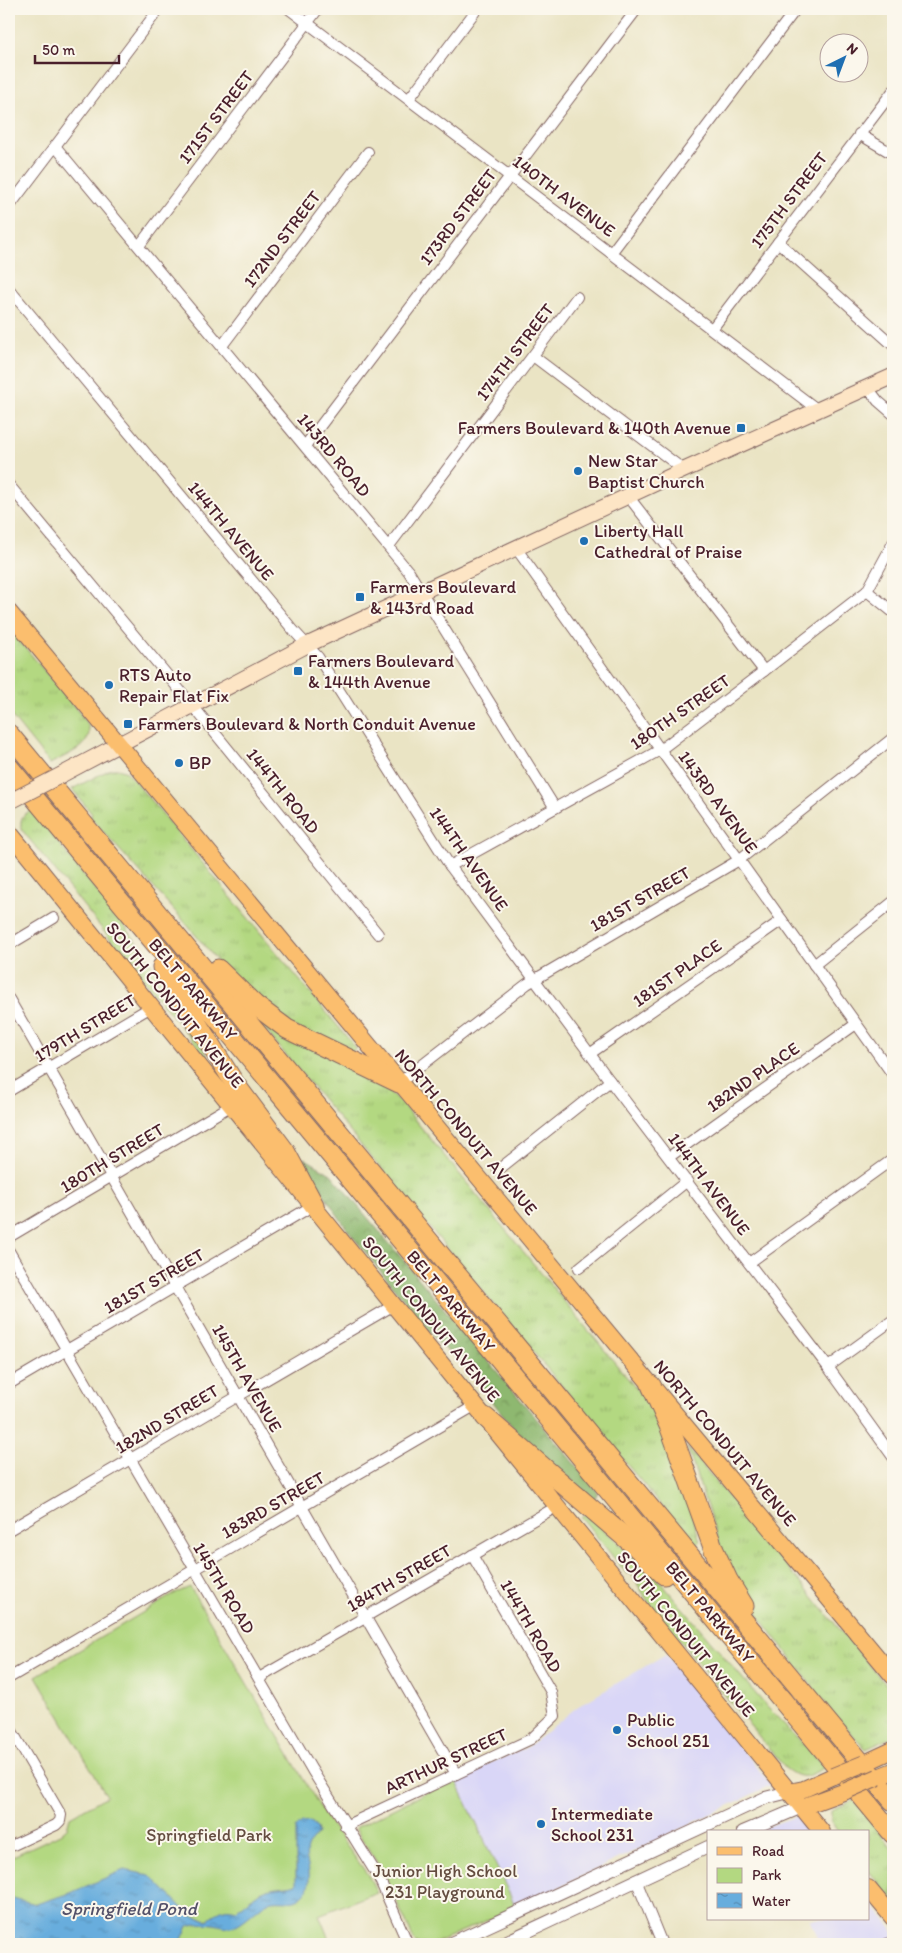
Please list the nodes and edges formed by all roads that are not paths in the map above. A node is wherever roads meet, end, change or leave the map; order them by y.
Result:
1 (159, 9) edge
2 (289, 9) edge
3 (318, 9) edge
4 (476, 9) edge
5 (636, 9) edge
6 (796, 9) edge
7 (308, 23) junction
8 (893, 91) edge
9 (409, 99) junction
10 (859, 134) junction
11 (55, 146) junction
12 (368, 152) dead end
13 (893, 154) edge
14 (510, 176) junction
15 (9, 207) edge
16 (778, 242) junction
17 (139, 246) junction
18 (611, 253) junction
19 (9, 289) edge
20 (577, 297) dead end
21 (712, 329) junction
22 (893, 345) edge
23 (222, 346) junction
24 (533, 356) junction
25 (893, 376) edge
26 (868, 388) junction
27 (818, 410) junction
28 (893, 414) edge
29 (305, 446) junction
30 (684, 470) junction
31 (9, 485) edge
32 (628, 496) junction
33 (893, 543) edge
34 (389, 546) junction
35 (516, 548) junction
36 (867, 591) junction
37 (421, 592) junction
38 (9, 612) edge
39 (893, 612) edge
40 (307, 645) junction
41 (764, 671) junction
42 (193, 706) junction
43 (9, 734) edge
44 (893, 738) edge
45 (119, 745) junction
46 (660, 750) junction
47 (9, 767) edge
48 (11, 801) edge
49 (555, 808) junction
50 (9, 832) edge
51 (739, 860) junction
52 (450, 866) junction
53 (124, 872) junction
54 (893, 902) edge
55 (123, 904) junction
56 (54, 918) dead end
57 (782, 920) junction
58 (378, 934) dead end
59 (9, 944) edge
60 (814, 965) junction
61 (536, 979) junction
62 (9, 999) edge
63 (151, 1007) junction
64 (856, 1024) junction
65 (591, 1053) junction
66 (49, 1068) junction
67 (893, 1075) edge
68 (610, 1081) junction
69 (400, 1084) junction
70 (9, 1091) edge
71 (232, 1105) junction
72 (669, 1157) junction
73 (893, 1159) edge
74 (498, 1170) dead end
75 (112, 1177) junction
76 (687, 1181) junction
77 (314, 1205) junction
78 (9, 1237) edge
79 (9, 1251) edge
80 (749, 1263) junction
81 (579, 1268) dead end
82 (175, 1287) junction
83 (394, 1305) junction
84 (893, 1320) edge
85 (66, 1351) junction
86 (828, 1367) junction
87 (9, 1384) edge
88 (651, 1385) junction
89 (239, 1395) junction
90 (480, 1411) junction
91 (893, 1456) edge
92 (130, 1460) junction
93 (303, 1506) junction
94 (556, 1507) junction
95 (9, 1530) edge
96 (472, 1556) junction
97 (194, 1569) junction
98 (367, 1616) junction
99 (782, 1666) junction
100 (762, 1676) junction
101 (893, 1676) edge
102 (9, 1678) edge
103 (259, 1678) junction
104 (555, 1716) joint
105 (9, 1726) edge
106 (893, 1750) edge
107 (893, 1771) edge
108 (456, 1774) junction
109 (789, 1792) junction
110 (893, 1801) edge
111 (802, 1807) junction
112 (345, 1826) junction
113 (748, 1830) edge
114 (820, 1830) edge
115 (893, 1834) edge
116 (9, 1847) edge
117 (707, 1847) edge
118 (636, 1880) junction
119 (870, 1890) edge
120 (893, 1918) edge
121 (893, 1942) edge
122 (408, 1944) edge
123 (449, 1944) edge
124 (501, 1944) edge
125 (662, 1944) edge
126 (887, 1944) edge

1 - 11 street
2 - 7 street, 140TH AVENUE
3 - 7 street, 171ST STREET
4 - 9 street
5 - 14 street, 173RD STREET
6 - 18 street
7 - 9 street, 140TH AVENUE
7 - 17 street, 171ST STREET
8 - 10 street, 175TH STREET
9 - 14 street, 140TH AVENUE
10 - 13 street
10 - 16 street, 175TH STREET
11 - 15 street
11 - 17 street, 143RD ROAD
12 - 23 street, 172ND STREET
14 - 18 street, 140TH AVENUE
14 - 29 street, 173RD STREET
16 - 21 street, 175TH STREET
16 - 22 street
17 - 23 street, 143RD ROAD
18 - 21 street, 140TH AVENUE
19 - 40 street, 144TH AVENUE
20 - 24 street, 174TH STREET
21 - 27 street, 140TH AVENUE
23 - 29 street, 143RD ROAD
24 - 30 street
24 - 34 street, 174TH STREET
25 - 26 main road
26 - 27 main road
26 - 28 street
27 - 30 main road
29 - 34 street, 143RD ROAD
30 - 32 main road
31 - 42 street, 144TH ROAD
32 - 35 main road
32 - 41 street
33 - 36 street, 180TH STREET
34 - 37 street, 143RD ROAD
35 - 37 main road
35 - 46 street, 143RD AVENUE
36 - 39 street
36 - 41 street, 180TH STREET
37 - 40 main road
37 - 49 street, 143RD ROAD
38 - 45 main road, NORTH CONDUIT AVENUE
40 - 42 main road
40 - 52 street, 144TH AVENUE
41 - 46 street, 180TH STREET
42 - 45 main road
42 - 58 street, 144TH ROAD
43 - 53 highway, BELT PARKWAY
44 - 51 street, 181ST STREET
45 - 48 main road, bridge
45 - 69 main road, NORTH CONDUIT AVENUE
46 - 49 street, 180TH STREET
46 - 51 street, 143RD AVENUE
47 - 55 highway, BELT PARKWAY
49 - 52 street, 180TH STREET
50 - 63 main road, SOUTH CONDUIT AVENUE
51 - 57 street, 143RD AVENUE
51 - 61 street, 181ST STREET
52 - 61 street, 144TH AVENUE
53 - 69 highway
53 - 99 highway, BELT PARKWAY
54 - 60 street
55 - 77 highway
55 - 100 highway, BELT PARKWAY
56 - 59 street
57 - 60 street, 143RD AVENUE
57 - 65 street, 181ST PLACE
60 - 64 street, 143RD AVENUE
61 - 65 street, 144TH AVENUE
61 - 69 street, 181ST STREET
62 - 66 street, 145TH AVENUE
63 - 66 street, 179TH STREET
63 - 71 main road, SOUTH CONDUIT AVENUE
64 - 67 street, 143RD AVENUE
64 - 72 street, 182ND PLACE
65 - 68 street, 144TH AVENUE
66 - 70 street, 179TH STREET
66 - 75 street, 145TH AVENUE
68 - 72 street, 144TH AVENUE
68 - 74 street
69 - 88 main road, NORTH CONDUIT AVENUE
71 - 75 street, 180TH STREET
71 - 77 main road, SOUTH CONDUIT AVENUE
72 - 76 street, 144TH AVENUE
73 - 80 street
75 - 78 street, 180TH STREET
75 - 82 street, 145TH AVENUE
76 - 80 street, 144TH AVENUE
76 - 81 street
77 - 82 street, 181ST STREET
77 - 83 main road, SOUTH CONDUIT AVENUE
79 - 85 street, 145TH ROAD
80 - 86 street, 144TH AVENUE
82 - 85 street, 181ST STREET
82 - 89 street, 145TH AVENUE
83 - 89 street, 182ND STREET
83 - 90 main road, SOUTH CONDUIT AVENUE
84 - 86 street
85 - 87 street, 181ST STREET
85 - 92 street, 145TH ROAD
86 - 91 street, 144TH AVENUE
88 - 99 highway
88 - 101 main road, NORTH CONDUIT AVENUE
89 - 92 street, 182ND STREET
89 - 93 street, 145TH AVENUE
90 - 93 street, 183RD STREET
90 - 94 main road, SOUTH CONDUIT AVENUE
90 - 100 highway
92 - 95 street, 182ND STREET
92 - 97 street, 145TH ROAD
93 - 97 street, 183RD STREET
93 - 98 street, 145TH AVENUE
94 - 96 street, 184TH STREET
94 - 109 main road, SOUTH CONDUIT AVENUE
96 - 98 street, 184TH STREET
96 - 104 street, 144TH ROAD
97 - 102 street, 183RD STREET
97 - 103 street, 145TH ROAD
98 - 103 street, 184TH STREET
98 - 108 street, 145TH AVENUE
99 - 110 highway, BELT PARKWAY
100 - 115 highway, BELT PARKWAY
103 - 112 street, 145TH ROAD
104 - 108 street, ARTHUR STREET
105 - 116 street
106 - 109 main road, bridge
107 - 111 main road, bridge
108 - 112 street, ARTHUR STREET
109 - 111 main road, SOUTH CONDUIT AVENUE
109 - 123 street
111 - 113 street
111 - 114 main road, SOUTH CONDUIT AVENUE
112 - 122 street, 145TH ROAD
117 - 118 street
118 - 124 street
118 - 125 street
119 - 120 main road
121 - 126 street

